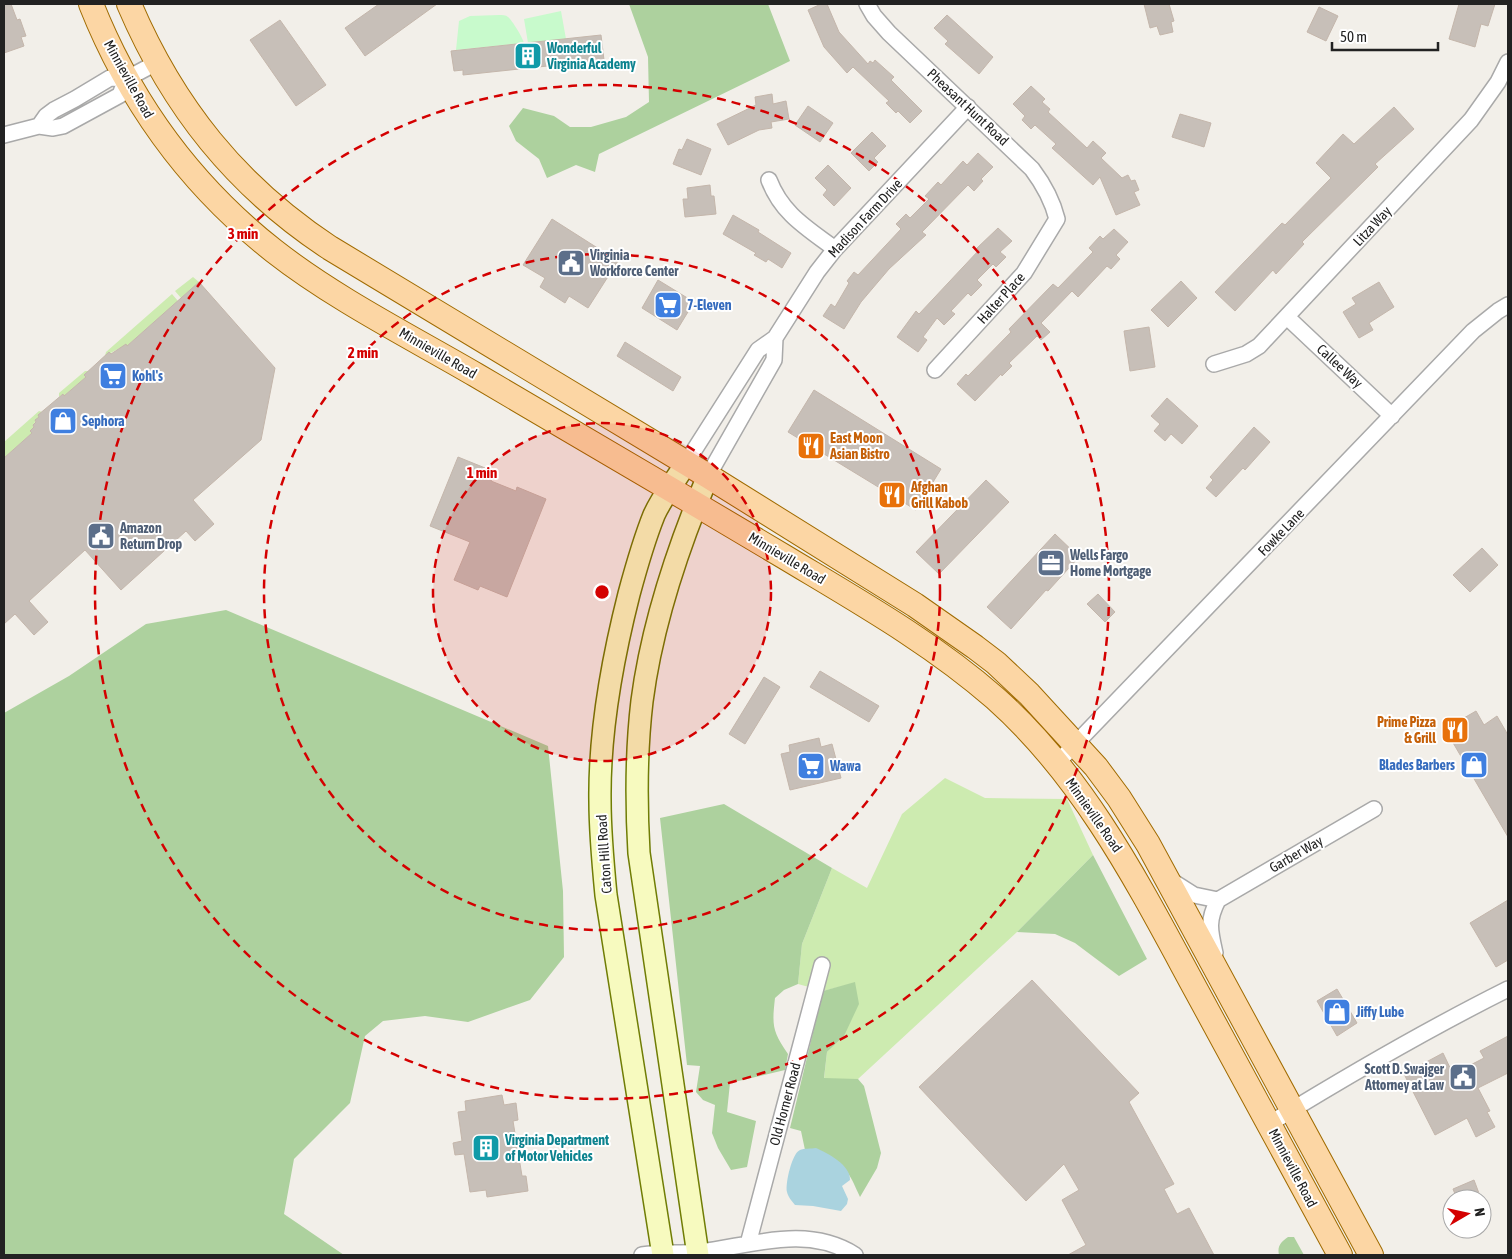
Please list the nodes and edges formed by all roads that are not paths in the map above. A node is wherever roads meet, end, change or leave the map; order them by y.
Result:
1 (91, 4) edge
2 (130, 4) edge
3 (866, 4) edge
4 (158, 62) junction
5 (1508, 62) edge
6 (126, 79) junction
7 (968, 108) junction
8 (4, 135) edge
9 (769, 180) dead end
10 (1057, 219) joint
11 (835, 249) junction
12 (1508, 305) edge
13 (1287, 316) junction
14 (775, 338) junction
15 (1214, 364) dead end
16 (935, 370) dead end
17 (1392, 416) junction
18 (686, 463) junction
19 (708, 476) junction
20 (670, 488) junction
21 (696, 504) junction
22 (1075, 744) junction
23 (1057, 763) junction
24 (1374, 809) dead end
25 (1166, 878) junction
26 (1218, 900) junction
27 (822, 965) dead end
28 (1219, 975) junction
29 (1508, 989) edge
30 (1292, 1110) junction
31 (1269, 1124) junction
32 (748, 1244) junction
33 (655, 1254) edge
34 (698, 1254) edge
35 (855, 1255) edge
36 (1340, 1255) edge
37 (1371, 1255) edge

1 - 6 main road, Minnieville Road
2 - 4 main road, Minnieville Road
3 - 7 street, Pheasant Hunt Road
4 - 6 street
4 - 18 main road, Minnieville Road
5 - 13 street, Litza Way
6 - 8 street
6 - 20 main road, Minnieville Road
7 - 10 street, Pheasant Hunt Road
7 - 11 street, Madison Farm Drive
9 - 11 street
10 - 16 street, Halter Place
11 - 14 street, Madison Farm Drive
12 - 17 street, Fowke Lane
13 - 15 street, Litza Way
13 - 17 street, Callee Way
14 - 18 street, Madison Farm Drive
14 - 19 street, Madison Farm Drive
17 - 22 street, Fowke Lane
18 - 19 main road, Minnieville Road
18 - 20 main road, Caton Hill Road
19 - 21 main road
19 - 22 main road, Minnieville Road
20 - 21 main road, Minnieville Road
20 - 33 main road, Caton Hill Road
21 - 23 main road, Minnieville Road
21 - 34 main road
22 - 23 street, Fowke Lane
22 - 25 main road, Minnieville Road
23 - 31 main road, Minnieville Road
24 - 26 street, Garber Way
25 - 26 street
25 - 28 main road, Minnieville Road
26 - 28 street
27 - 32 street, Old Horner Road
28 - 30 main road, Minnieville Road
29 - 30 street
30 - 31 street
30 - 37 main road, Minnieville Road
31 - 36 main road, Minnieville Road
32 - 34 street
32 - 35 street
33 - 34 street

